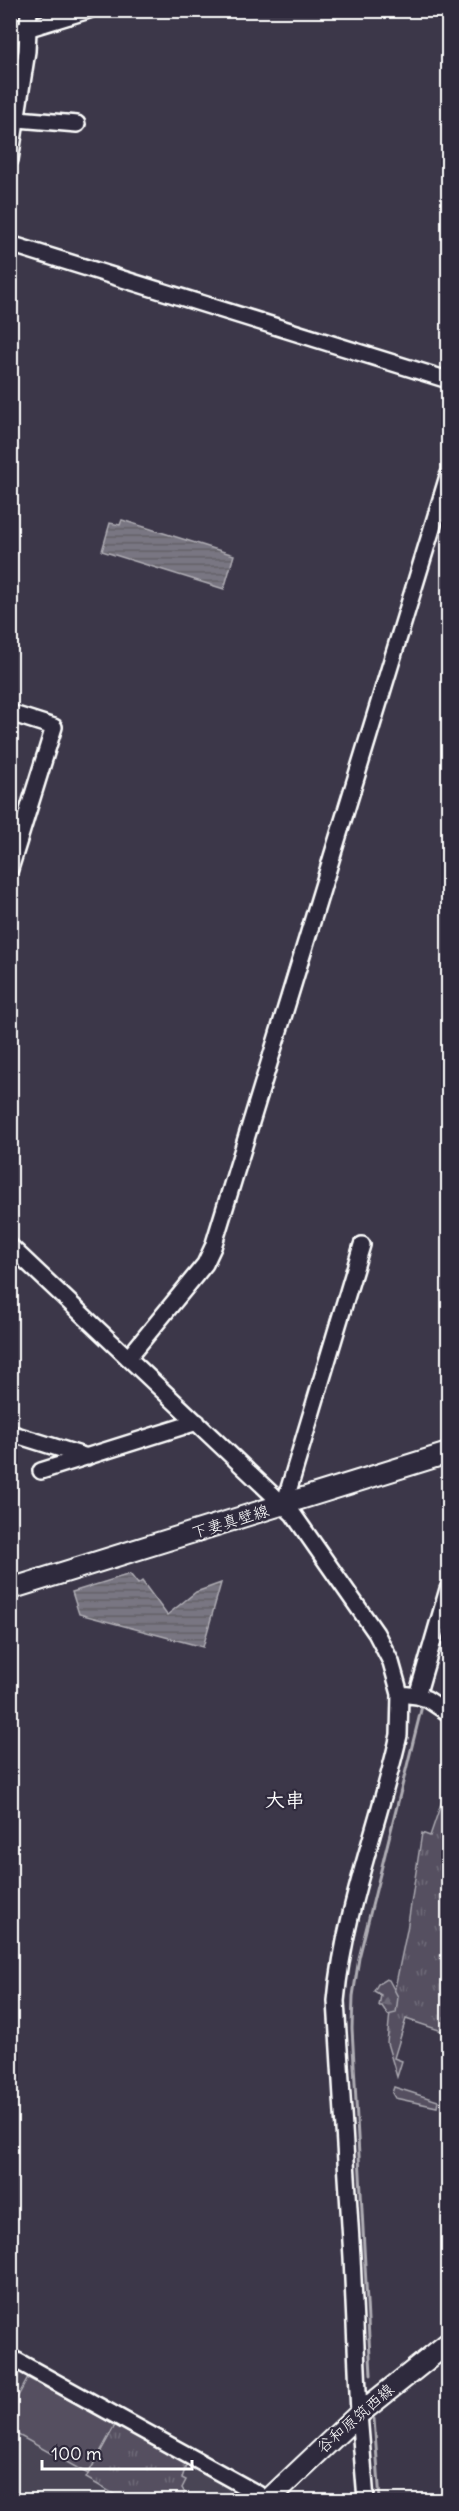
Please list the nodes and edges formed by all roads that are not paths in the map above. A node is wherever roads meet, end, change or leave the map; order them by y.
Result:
1 (29, 10) edge
2 (89, 10) edge
3 (28, 30) junction
4 (10, 33) edge
5 (18, 118) junction
6 (77, 124) dead end
7 (10, 160) edge
8 (10, 244) edge
9 (448, 380) edge
10 (448, 476) edge
11 (10, 713) edge
12 (10, 869) edge
13 (362, 1245) dead end
14 (10, 1246) edge
15 (128, 1358) junction
16 (197, 1422) junction
17 (10, 1432) edge
18 (448, 1453) edge
19 (87, 1456) junction
20 (41, 1471) dead end
21 (284, 1505) junction
22 (10, 1589) edge
23 (448, 1589) edge
24 (400, 1694) junction
25 (422, 1697) junction
26 (448, 1713) edge
27 (448, 2343) edge
28 (10, 2357) edge
29 (358, 2414) junction
30 (266, 2500) edge
31 (366, 2500) edge

1 - 3 street
2 - 3 street
3 - 4 street
3 - 5 street
5 - 6 street
5 - 7 street
8 - 9 street
10 - 15 street
11 - 12 street
13 - 21 street
14 - 15 street
15 - 16 street
16 - 19 street
16 - 21 street
17 - 19 street
18 - 21 main road, 下妻真壁線
19 - 20 street
21 - 22 main road, 下妻真壁線
21 - 24 street
23 - 25 street
24 - 25 street
24 - 29 street
25 - 26 street
27 - 29 main road, 谷和原筑西線
28 - 30 street
29 - 30 main road, 谷和原筑西線
29 - 31 street

